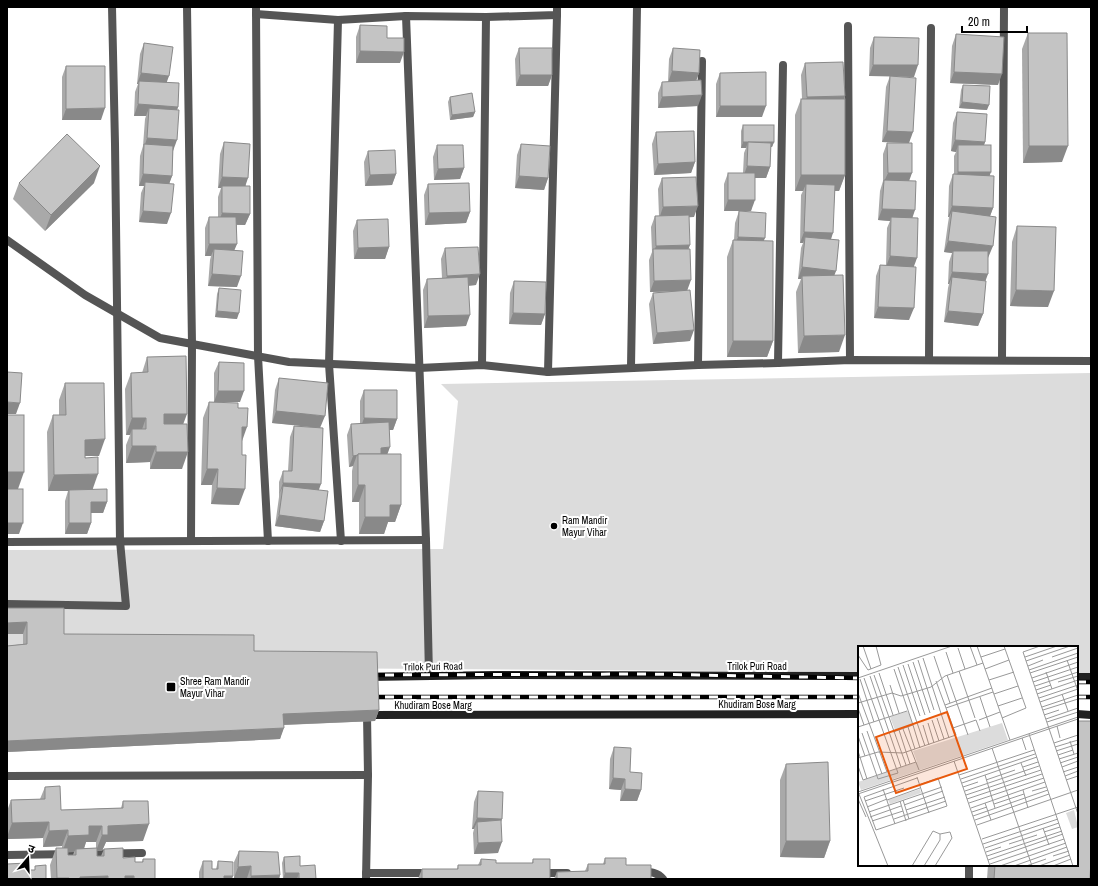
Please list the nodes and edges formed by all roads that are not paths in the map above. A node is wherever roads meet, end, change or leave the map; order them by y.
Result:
1 (112, 7) edge
2 (187, 7) edge
3 (637, 7) edge
4 (1004, 7) edge
5 (256, 11) edge
6 (557, 11) edge
7 (406, 16) junction
8 (486, 17) junction
9 (338, 20) junction
10 (848, 26) dead end
11 (931, 28) dead end
12 (702, 61) dead end
13 (783, 65) dead end
14 (7, 240) edge
15 (118, 314) junction
16 (192, 344) junction
17 (258, 356) junction
18 (929, 359) junction
19 (850, 360) junction
20 (1002, 360) junction
21 (1091, 361) edge
22 (778, 363) junction
23 (328, 364) junction
24 (482, 365) junction
25 (698, 365) junction
26 (419, 368) junction
27 (632, 368) junction
28 (548, 372) junction
29 (426, 540) junction
30 (120, 541) junction
31 (191, 541) junction
32 (268, 541) junction
33 (341, 541) junction
34 (7, 542) edge
35 (7, 604) edge
36 (429, 676) junction
37 (858, 676) edge
38 (357, 677) edge
39 (1078, 677) edge
40 (1091, 678) edge
41 (858, 714) edge
42 (1078, 714) edge
43 (1091, 714) edge
44 (7, 776) edge
45 (368, 776) junction
46 (142, 853) dead end
47 (7, 855) edge
48 (969, 866) edge
49 (630, 872) edge
50 (438, 873) edge
51 (534, 873) edge
52 (574, 873) edge
53 (366, 876) edge
54 (663, 879) edge
55 (969, 879) edge

1 - 15 street
2 - 16 street
3 - 27 street
4 - 20 street
5 - 9 street
5 - 17 street
6 - 8 street
6 - 28 street
7 - 8 street
7 - 9 street
7 - 26 street
8 - 24 street
9 - 23 street
10 - 19 street
11 - 18 street
12 - 25 street
13 - 22 street
14 - 15 street
15 - 16 street
15 - 30 street
16 - 17 street
16 - 31 street
17 - 23 street
17 - 32 street
18 - 19 street
18 - 20 street
19 - 22 street
20 - 21 street
22 - 25 street
23 - 26 street
23 - 33 street
24 - 26 street
24 - 28 street
25 - 27 street
26 - 29 street
27 - 28 street
29 - 33 street
29 - 36 street
30 - 31 street
30 - 34 street
30 - 35 street
31 - 32 street
32 - 33 street
36 - 37 street, Trilok Puri Road
36 - 38 street, Trilok Puri Road
39 - 40 street
41 - 45 street, Khudiram Bose Marg
42 - 43 street
44 - 45 street
45 - 53 street
46 - 47 street
48 - 55 street
49 - 54 street
50 - 53 street
51 - 52 street

